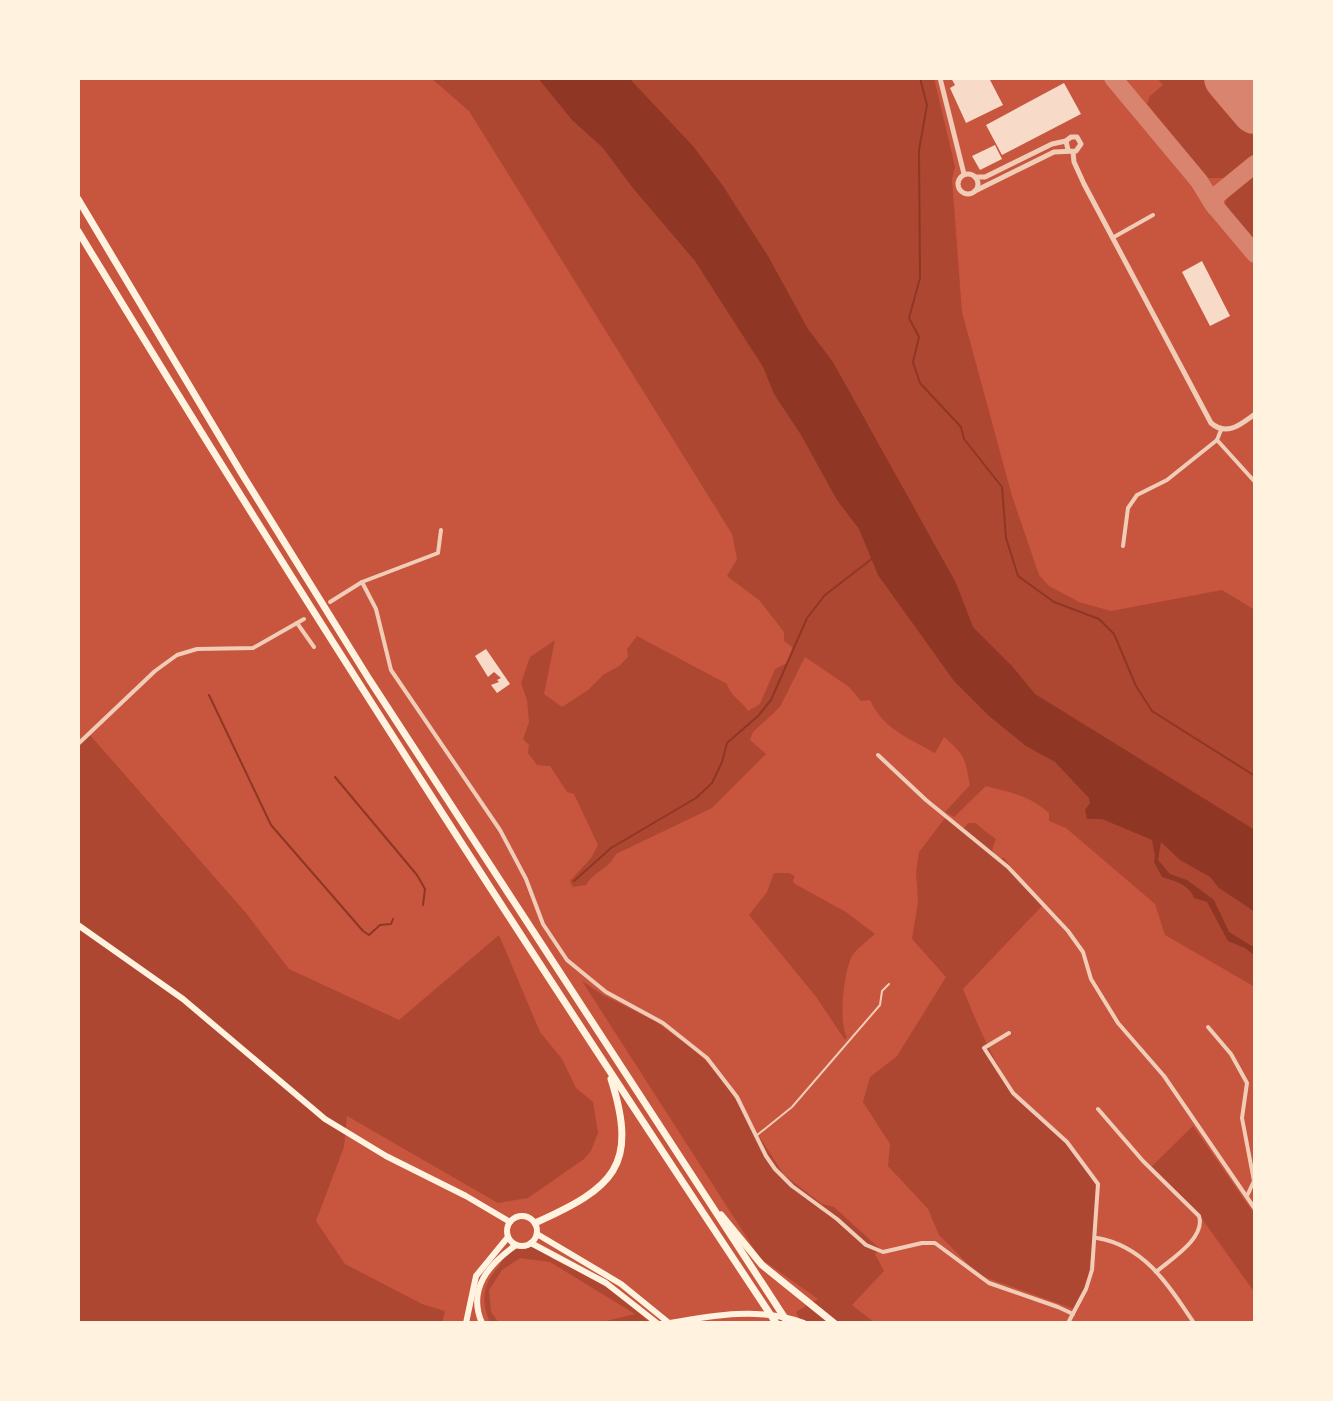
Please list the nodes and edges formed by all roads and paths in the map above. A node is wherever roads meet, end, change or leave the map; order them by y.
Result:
1 (940, 78) edge
2 (1066, 141) junction
3 (1071, 151) junction
4 (964, 174) junction
5 (975, 177) junction
6 (975, 191) junction
7 (78, 199) edge
8 (1153, 215) dead end
9 (78, 231) edge
10 (1114, 237) junction
11 (1255, 414) edge
12 (1221, 430) junction
13 (1217, 440) junction
14 (1255, 482) edge
15 (441, 530) dead end
16 (1123, 546) dead end
17 (362, 582) junction
18 (330, 602) dead end
19 (304, 619) dead end
20 (297, 623) junction
21 (314, 647) dead end
22 (78, 744) edge
23 (878, 755) dead end
24 (78, 925) edge
25 (889, 984) dead end
26 (1208, 1027) dead end
27 (1009, 1033) dead end
28 (608, 1070) junction
29 (1098, 1109) dead end
30 (756, 1137) junction
31 (1247, 1197) junction
32 (709, 1203) junction
33 (1255, 1209) edge
34 (510, 1222) junction
35 (535, 1223) junction
36 (537, 1234) junction
37 (508, 1237) junction
38 (1096, 1238) junction
39 (531, 1243) junction
40 (516, 1245) junction
41 (1156, 1272) junction
42 (1073, 1314) junction
43 (466, 1323) edge
44 (482, 1323) edge
45 (657, 1323) edge
46 (669, 1323) edge
47 (776, 1323) edge
48 (788, 1323) edge
49 (804, 1323) edge
50 (834, 1323) edge
51 (1068, 1323) edge
52 (1194, 1323) edge

1 - 4 street
2 - 3 street
2 - 3 street
2 - 5 street
3 - 6 street
3 - 10 street
4 - 5 street
4 - 6 street
5 - 6 street
7 - 32 highway
8 - 10 street
9 - 28 highway
10 - 12 street
11 - 12 street
12 - 13 street
13 - 14 street
13 - 16 street
15 - 17 street
17 - 18 street
17 - 30 street
19 - 20 street
20 - 21 street
20 - 22 street
23 - 31 street
24 - 34 main road
25 - 30 lane
26 - 31 street
27 - 38 street
28 - 35 highway
28 - 47 highway
29 - 41 street
30 - 42 street
31 - 33 street
32 - 48 highway
32 - 50 highway
34 - 35 main road
34 - 37 main road
35 - 36 main road
36 - 39 main road
36 - 46 main road
37 - 40 main road
37 - 43 main road
38 - 41 street
38 - 42 street
39 - 40 main road
39 - 45 main road
40 - 44 main road
41 - 52 street
42 - 51 street
46 - 49 main road

